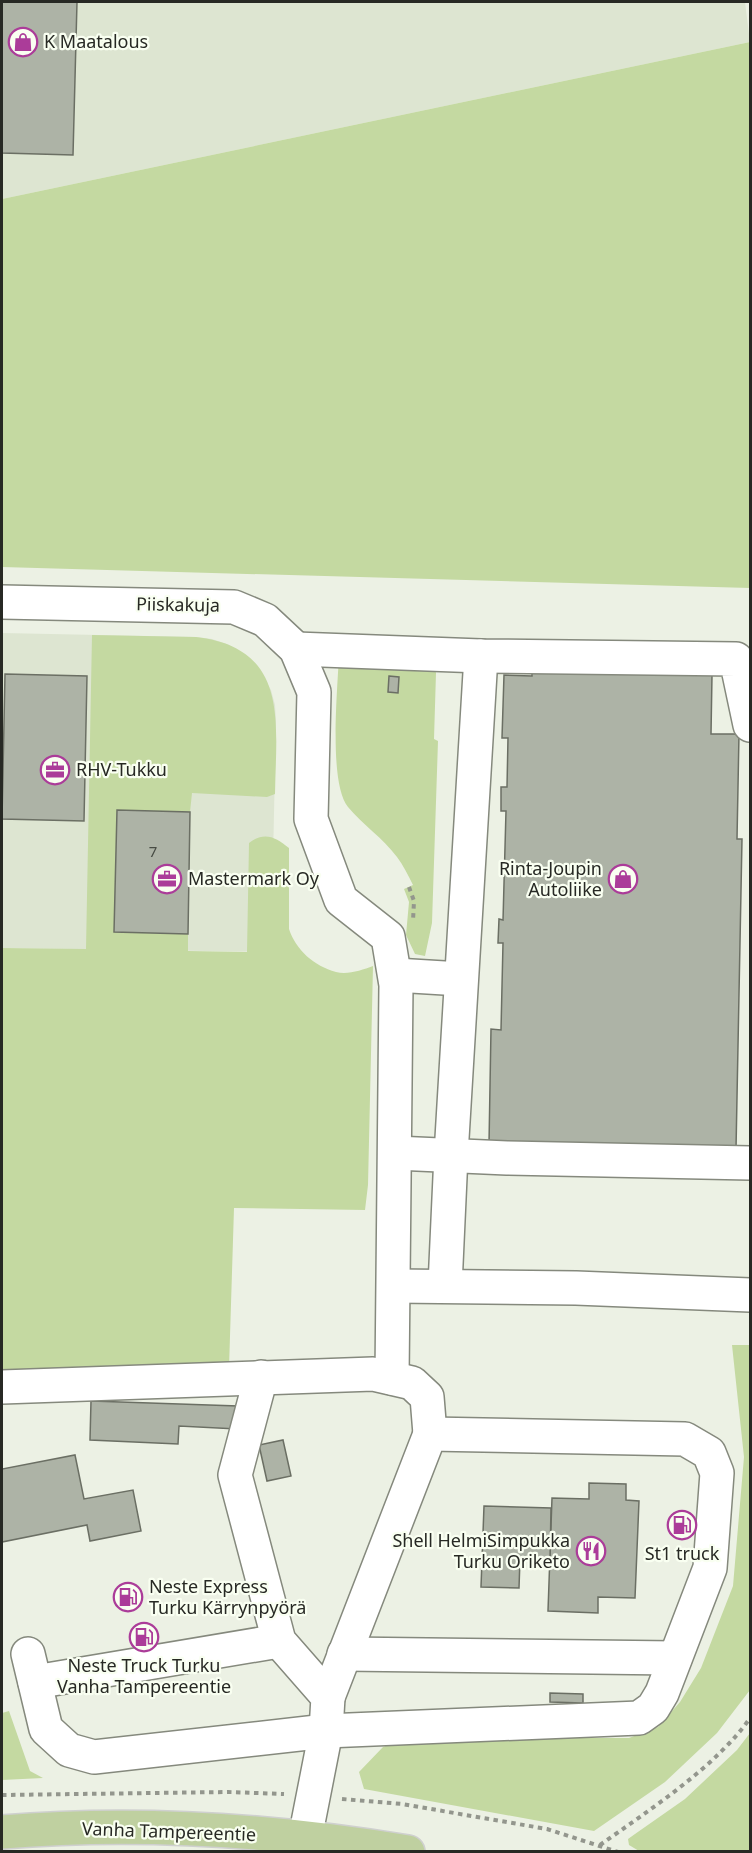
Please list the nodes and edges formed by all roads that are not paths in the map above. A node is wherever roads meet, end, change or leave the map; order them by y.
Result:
1 (2, 602) edge
2 (296, 649) junction
3 (481, 656) junction
4 (750, 725) edge
5 (394, 975) junction
6 (461, 980) junction
7 (395, 1154) junction
8 (451, 1155) junction
9 (750, 1163) edge
10 (394, 1286) junction
11 (445, 1286) junction
12 (750, 1295) edge
13 (261, 1377) junction
14 (392, 1378) junction
15 (2, 1387) edge
16 (430, 1434) junction
17 (279, 1641) junction
18 (344, 1654) junction
19 (675, 1658) junction
20 (328, 1696) junction
21 (326, 1731) junction
22 (2, 1832) edge
23 (304, 1847) edge
24 (408, 1851) edge

1 - 2 street, Piiskakuja
2 - 3 street
2 - 5 street, Piiskakuja
3 - 4 street
3 - 6 street
5 - 6 street
5 - 7 street
6 - 8 street
7 - 8 street
7 - 10 street
8 - 9 street
8 - 11 street
10 - 11 street
10 - 14 street
11 - 12 street
13 - 14 street
13 - 15 street
13 - 17 street
14 - 16 street
16 - 18 street
16 - 19 street
17 - 20 street
17 - 21 street
18 - 19 street
18 - 20 street
19 - 21 street
20 - 21 street
21 - 23 street
22 - 23 main road, Vanha Tampereentie
23 - 24 main road, Vanha Tampereentie

